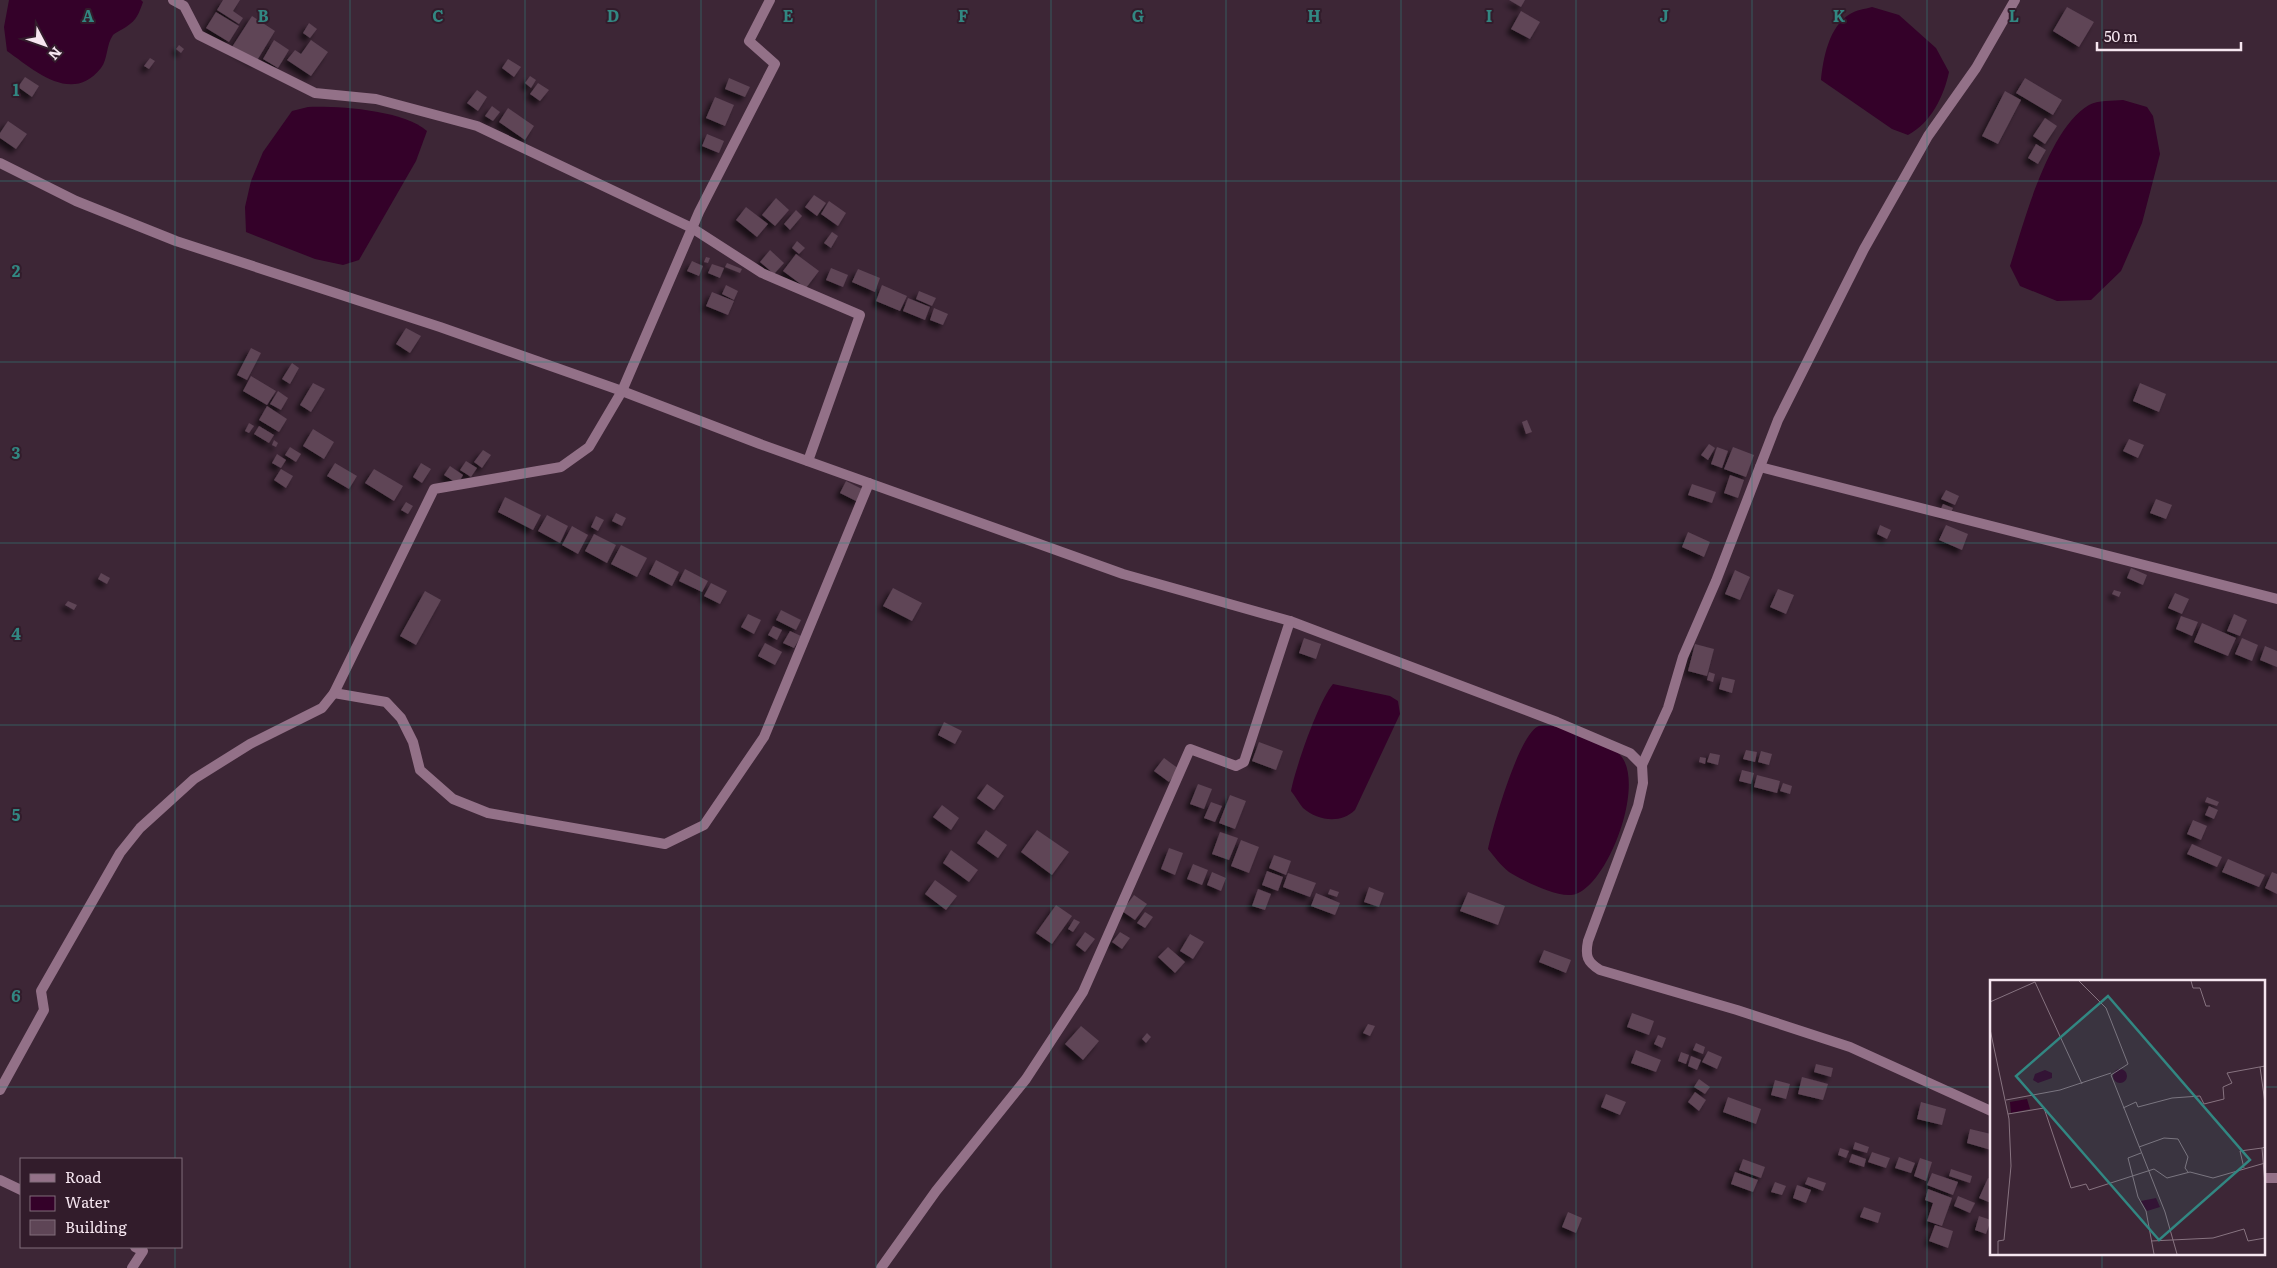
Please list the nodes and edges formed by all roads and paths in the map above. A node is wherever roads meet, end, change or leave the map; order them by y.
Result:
1 (173, 0) edge
2 (770, 0) edge
3 (2015, 0) edge
4 (0, 163) edge
5 (692, 228) junction
6 (622, 391) junction
7 (808, 461) junction
8 (1760, 467) junction
9 (869, 483) junction
10 (2277, 599) edge
11 (1290, 621) junction
12 (334, 693) junction
13 (1642, 765) junction
14 (0, 1090) edge
15 (1990, 1111) edge
16 (2264, 1178) edge
17 (2277, 1178) edge
18 (0, 1180) edge
19 (20, 1190) edge
20 (137, 1248) edge
21 (132, 1268) edge
22 (881, 1268) edge

1 - 5 street
2 - 5 street
3 - 8 street
4 - 6 street
5 - 6 street
5 - 7 street
6 - 7 street
6 - 12 street
7 - 9 street
8 - 10 street
8 - 13 street
9 - 11 street
9 - 12 street
11 - 13 street
11 - 22 street
12 - 14 street
13 - 15 street
16 - 17 street
18 - 19 street
20 - 21 street

